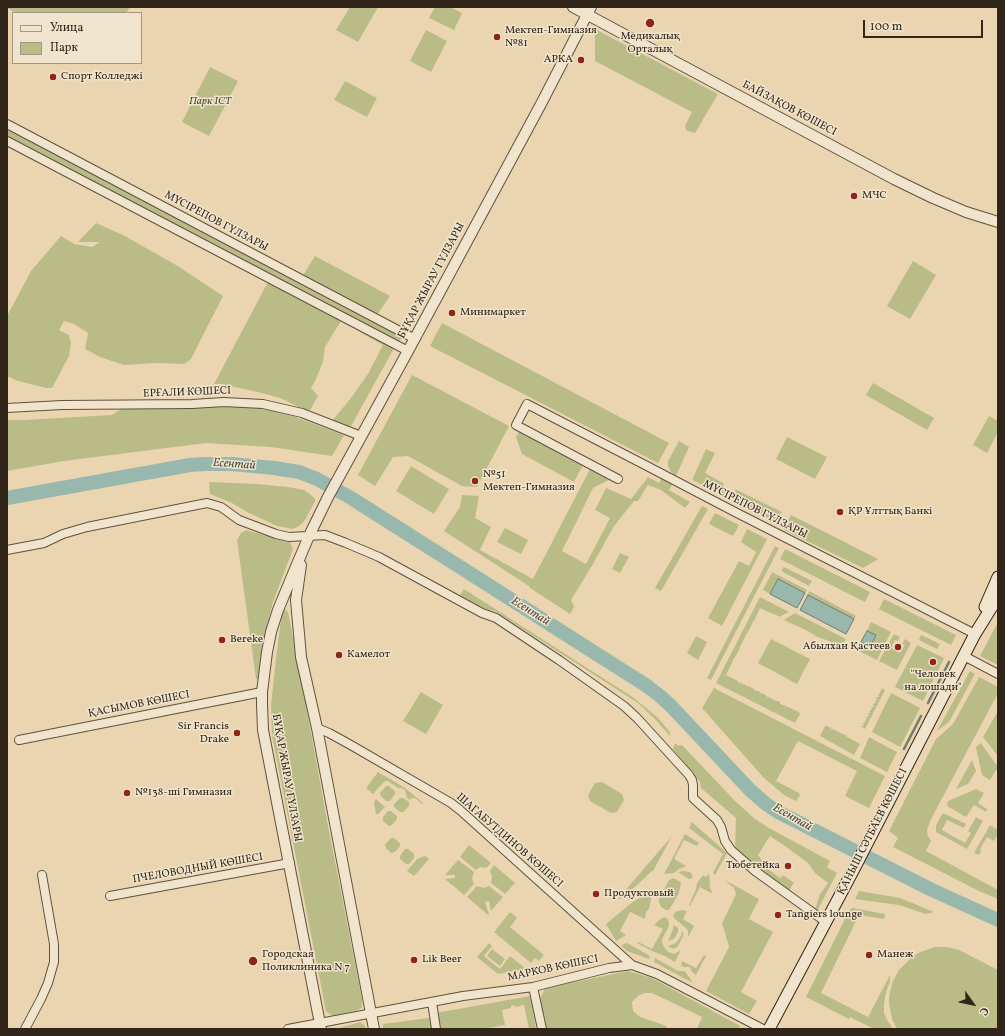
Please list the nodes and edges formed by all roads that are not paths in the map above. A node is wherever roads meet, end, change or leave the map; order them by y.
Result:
1 (582, 9) edge
2 (7, 124) edge
3 (7, 141) edge
4 (69, 157) junction
5 (62, 170) junction
6 (105, 176) junction
7 (98, 188) junction
8 (998, 222) edge
9 (254, 254) junction
10 (247, 267) junction
11 (321, 289) junction
12 (314, 302) junction
13 (415, 338) junction
14 (408, 351) junction
15 (7, 408) edge
16 (361, 436) junction
17 (618, 479) dead end
18 (309, 536) junction
19 (7, 550) edge
20 (998, 577) edge
21 (283, 596) junction
22 (998, 597) edge
23 (296, 600) junction
24 (975, 634) junction
25 (964, 656) junction
26 (998, 674) edge
27 (262, 692) junction
28 (316, 728) junction
29 (19, 740) dead end
30 (290, 863) junction
31 (42, 875) dead end
32 (110, 896) dead end
33 (826, 922) junction
34 (632, 965) junction
35 (533, 987) junction
36 (432, 1002) junction
37 (371, 1014) junction
38 (321, 1026) edge
39 (25, 1029) edge
40 (288, 1029) edge
41 (374, 1029) edge
42 (436, 1029) edge
43 (542, 1029) edge
44 (764, 1029) edge
45 (769, 1029) edge

1 - 8 street, БАЙЗАҚОВ КӨШЕСІ
1 - 13 street, БҰҚАР ЖЫРАУ ГҮЛЗАРЫ
2 - 4 street, МҮСІРЕПОВ ГҮЛЗАРЫ
3 - 5 street
4 - 5 street
4 - 6 street, МҮСІРЕПОВ ГҮЛЗАРЫ
5 - 7 street
6 - 7 street
6 - 9 street, МҮСІРЕПОВ ГҮЛЗАРЫ
7 - 10 street
9 - 10 street
9 - 11 street, МҮСІРЕПОВ ГҮЛЗАРЫ
10 - 12 street
11 - 12 street
11 - 13 street, МҮСІРЕПОВ ГҮЛЗАРЫ
12 - 14 street
13 - 14 street, БҰҚАР ЖЫРАУ ГҮЛЗАРЫ
14 - 16 street, БҰҚАР ЖЫРАУ ГҮЛЗАРЫ
15 - 16 street, ЕРҒАЛИ КӨШЕСІ
16 - 18 street, БҰҚАР ЖЫРАУ ГҮЛЗАРЫ
17 - 24 street, МҮСІРЕПОВ ГҮЛЗАРЫ
18 - 19 street
18 - 21 street, БҰҚАР ЖЫРАУ ГҮЛЗАРЫ
18 - 23 street, БҰҚАР ЖЫРАУ ГҮЛЗАРЫ
18 - 33 street
20 - 24 main road, ҚАНЫШ СӘТБАЕВ КӨШЕСІ
21 - 23 street
21 - 27 street, БҰҚАР ЖЫРАУ ГҮЛЗАРЫ
22 - 24 main road, ҚАНЫШ СӘТБАЕВ КӨШЕСІ
23 - 28 street, БҰҚАР ЖЫРАУ ГҮЛЗАРЫ
24 - 25 main road, ҚАНЫШ СӘТБАЕВ КӨШЕСІ
25 - 26 street
25 - 33 main road, ҚАНЫШ СӘТБАЕВ КӨШЕСІ
27 - 29 street, ҚАСЫМОВ КӨШЕСІ
27 - 30 street, БҰҚАР ЖЫРАУ ГҮЛЗАРЫ
28 - 34 street, ШАГАБУТДИНОВ КӨШЕСІ
28 - 37 street, БҰҚАР ЖЫРАУ ГҮЛЗАРЫ
30 - 32 street, ПЧЕЛОВОДНЫЙ КӨШЕСІ
30 - 38 street, БҰҚАР ЖЫРАУ ГҮЛЗАРЫ
31 - 39 street
33 - 45 main road, ҚАНЫШ СӘТБАЕВ КӨШЕСІ
34 - 35 street, МАРКОВ КӨШЕСІ
34 - 44 street, МАРКОВ КӨШЕСІ
35 - 36 street, МАРКОВ КӨШЕСІ
35 - 43 street
36 - 37 street, МАРКОВ КӨШЕСІ
36 - 42 street
37 - 38 street, МАРКОВ КӨШЕСІ
37 - 41 street, БҰҚАР ЖЫРАУ ГҮЛЗАРЫ
38 - 40 street, МАРКОВ КӨШЕСІ

